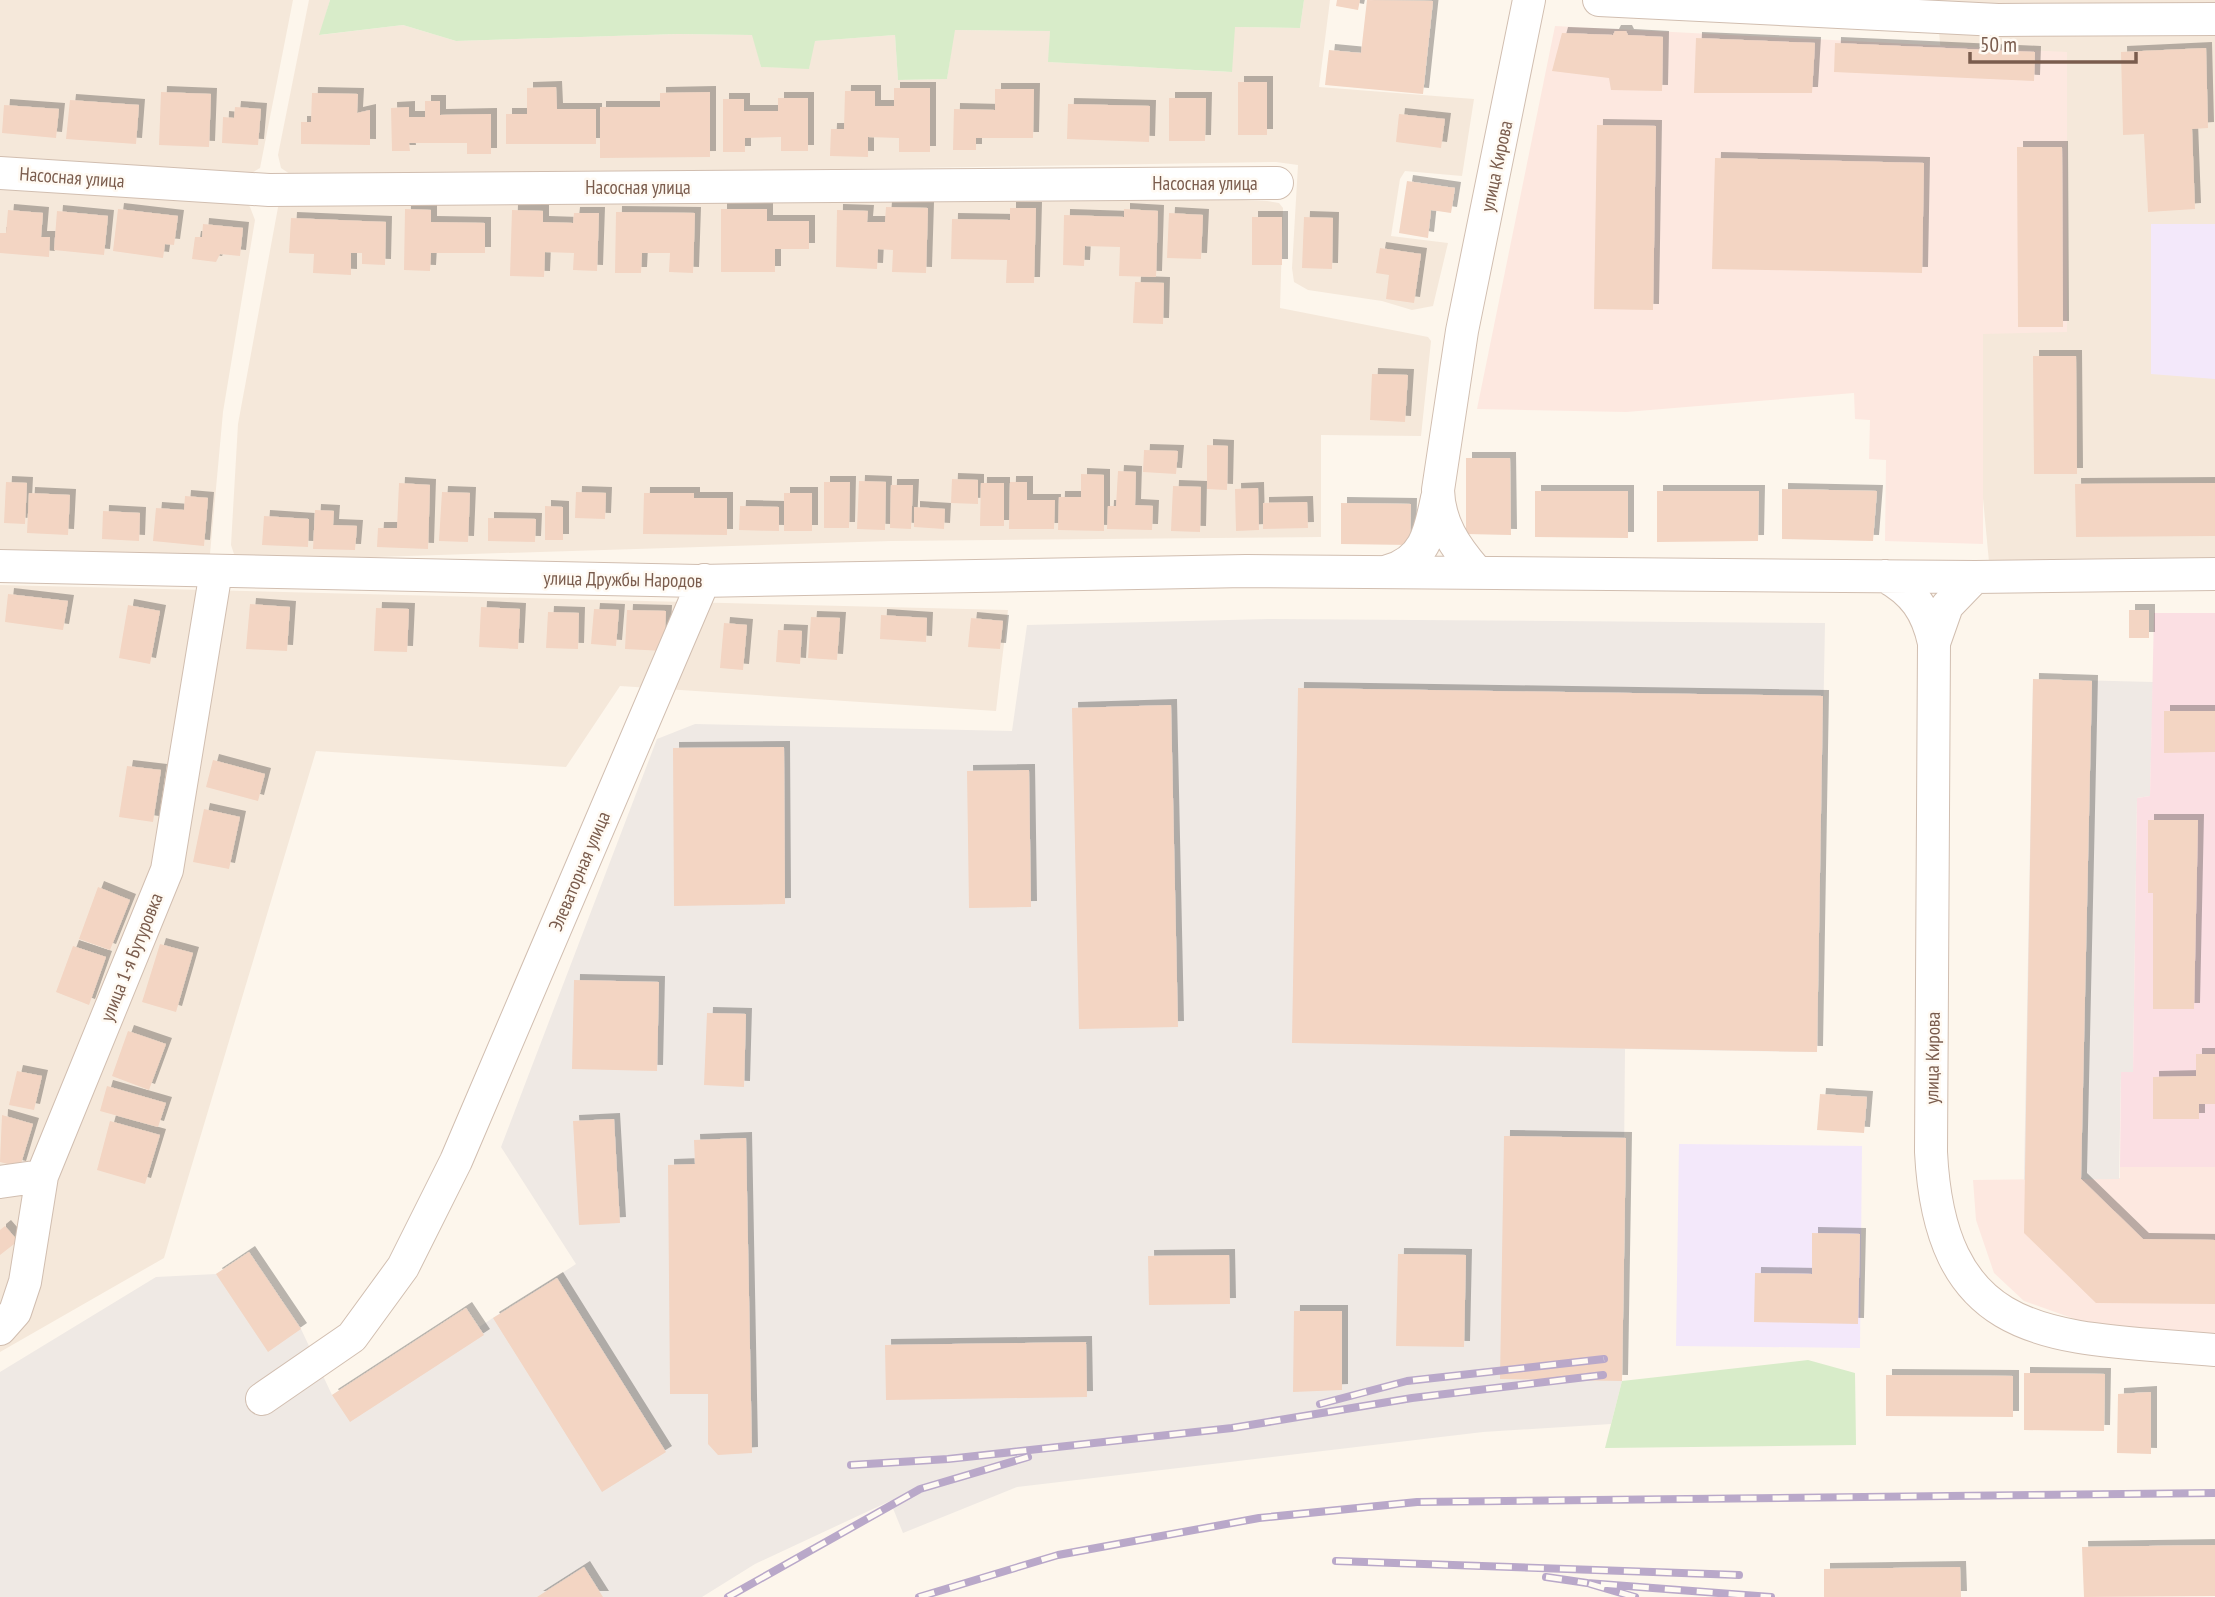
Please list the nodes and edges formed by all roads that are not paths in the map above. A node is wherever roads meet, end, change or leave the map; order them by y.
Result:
1 (1529, 0) edge
2 (1599, 0) edge
3 (2215, 19) edge
4 (0, 173) edge
5 (1277, 183) dead end
6 (1438, 490) junction
7 (0, 566) edge
8 (216, 571) junction
9 (1388, 571) junction
10 (1476, 571) junction
11 (2215, 574) edge
12 (1885, 576) junction
13 (1975, 577) junction
14 (704, 580) junction
15 (1934, 643) junction
16 (42, 1176) junction
17 (0, 1182) edge
18 (0, 1329) edge
19 (2215, 1350) edge
20 (261, 1399) dead end

1 - 6 street, улица Кирова
2 - 3 street
4 - 5 street, Насосная улица
6 - 9 street, улица Кирова
6 - 10 street
7 - 8 street, улица Дружбы Народов
8 - 14 street, улица Дружбы Народов
8 - 16 street, улица 1-я Бутуровка
9 - 10 street, улица Дружбы Народов
9 - 14 street, улица Дружбы Народов
10 - 12 street, улица Дружбы Народов
11 - 13 street, улица Дружбы Народов
12 - 13 street, улица Дружбы Народов
12 - 15 street
13 - 15 street, улица Кирова
14 - 20 street, Элеваторная улица
15 - 19 street, улица Кирова
16 - 17 street
16 - 18 street, улица 1-я Бутуровка

